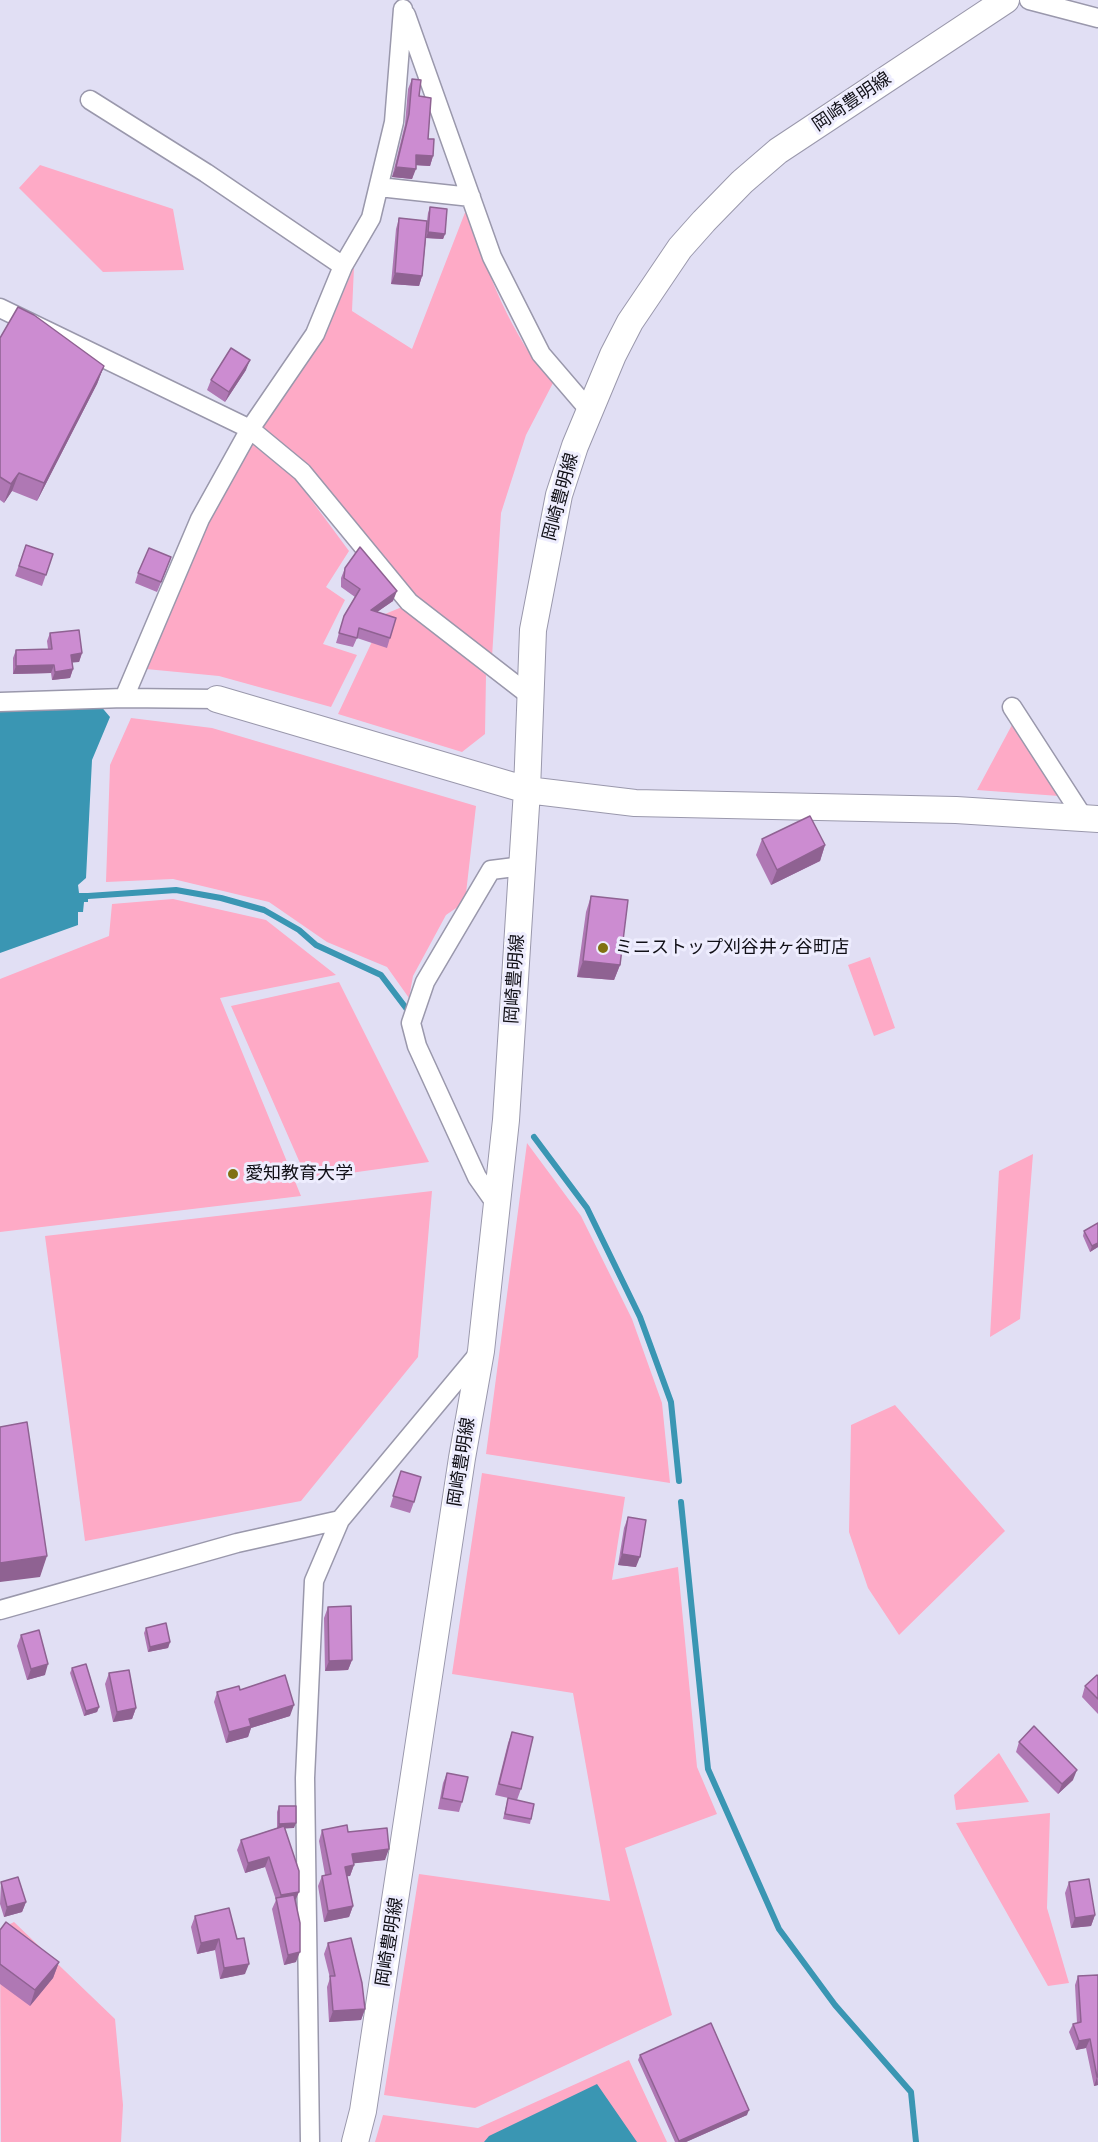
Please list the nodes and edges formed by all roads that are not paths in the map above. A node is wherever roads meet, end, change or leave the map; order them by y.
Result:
1 (1029, 0) edge
2 (993, 3) edge
3 (402, 5) edge
4 (1098, 18) edge
5 (90, 100) dead end
6 (379, 187) junction
7 (471, 197) junction
8 (343, 266) junction
9 (0, 308) edge
10 (589, 410) junction
11 (249, 429) junction
12 (529, 696) junction
13 (124, 698) junction
14 (217, 699) joint
15 (0, 702) edge
16 (1012, 707) dead end
17 (527, 790) junction
18 (1091, 818) edge
19 (523, 866) junction
20 (496, 1204) junction
21 (481, 1351) junction
22 (340, 1520) junction
23 (0, 1610) edge
24 (310, 2142) edge
25 (355, 2142) edge

1 - 4 street
2 - 10 main road, 岡崎豊明線
3 - 6 street
3 - 7 street
5 - 8 street
6 - 7 street
6 - 8 street
7 - 10 street
8 - 11 street
9 - 11 street
10 - 12 main road, 岡崎豊明線
11 - 12 street
11 - 13 street
12 - 17 main road, 岡崎豊明線
13 - 14 street
13 - 15 street
14 - 17 main road
16 - 18 street
17 - 18 main road
17 - 19 main road, 岡崎豊明線
19 - 20 main road, 岡崎豊明線
19 - 20 street
20 - 21 main road, 岡崎豊明線
21 - 22 street
21 - 25 main road, 岡崎豊明線
22 - 23 street
22 - 24 street

